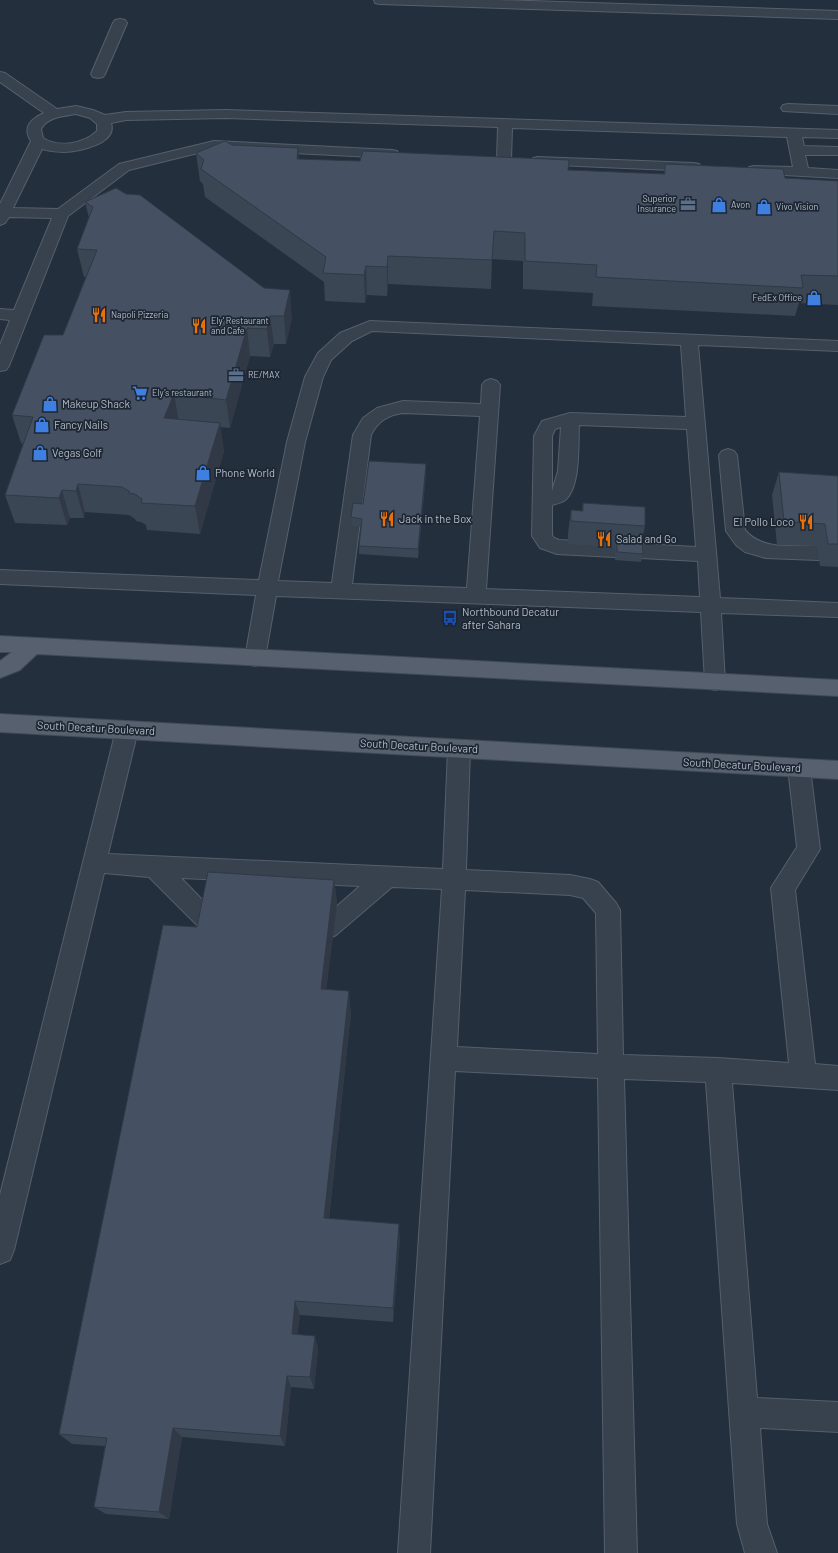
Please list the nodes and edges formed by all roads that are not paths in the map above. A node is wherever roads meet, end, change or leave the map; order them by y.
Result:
1 (380, 0) edge
2 (838, 15) edge
3 (120, 23) dead end
4 (98, 74) dead end
5 (0, 76) edge
6 (788, 108) dead end
7 (838, 110) edge
8 (54, 113) junction
9 (102, 120) junction
10 (505, 124) junction
11 (220, 130) junction
12 (794, 132) junction
13 (838, 134) edge
14 (38, 141) junction
15 (796, 150) junction
16 (838, 151) edge
17 (410, 155) edge
18 (488, 159) edge
19 (504, 160) junction
20 (707, 168) edge
21 (738, 169) edge
22 (801, 172) junction
23 (838, 174) edge
24 (1, 214) edge
25 (61, 214) junction
26 (0, 314) edge
27 (21, 315) junction
28 (689, 340) junction
29 (838, 346) edge
30 (0, 366) edge
31 (491, 385) dead end
32 (489, 410) junction
33 (570, 418) junction
34 (695, 423) junction
35 (728, 455) dead end
36 (543, 499) junction
37 (615, 550) edge
38 (641, 551) edge
39 (818, 553) dead end
40 (706, 554) junction
41 (0, 577) edge
42 (267, 588) junction
43 (341, 591) junction
44 (476, 596) junction
45 (711, 606) junction
46 (838, 610) edge
47 (0, 644) edge
48 (32, 646) junction
49 (255, 658) junction
50 (0, 670) edge
51 (715, 682) junction
52 (838, 688) edge
53 (0, 723) edge
54 (127, 730) junction
55 (459, 749) junction
56 (799, 768) junction
57 (838, 770) edge
58 (94, 863) junction
59 (155, 867) junction
60 (386, 878) junction
61 (454, 881) junction
62 (209, 922) edge
63 (328, 928) edge
64 (443, 1058) junction
65 (611, 1068) junction
66 (718, 1070) junction
67 (803, 1075) junction
68 (838, 1078) edge
69 (0, 1250) edge
70 (743, 1412) junction
71 (838, 1417) edge
72 (414, 1553) edge
73 (621, 1553) edge
74 (761, 1553) edge

1 - 2 lane
3 - 4 lane
5 - 8 lane
6 - 7 lane
8 - 9 lane
8 - 14 lane
9 - 11 lane
9 - 14 lane
10 - 11 lane
10 - 12 lane
10 - 19 lane
11 - 17 lane
11 - 25 lane
12 - 13 lane
12 - 15 lane
14 - 24 lane
15 - 16 lane
15 - 22 lane
18 - 19 lane
19 - 20 lane
21 - 22 lane
22 - 23 lane
24 - 25 lane
25 - 27 lane
26 - 27 lane
27 - 30 lane
28 - 29 lane
28 - 34 lane
28 - 42 lane
31 - 32 lane
32 - 43 lane
32 - 44 lane
33 - 34 lane
33 - 36 lane
33 - 36 lane
34 - 40 lane
35 - 39 lane
36 - 37 lane
38 - 40 lane
40 - 45 lane
41 - 42 lane
42 - 43 lane
42 - 49 lane
43 - 44 lane
44 - 45 lane
45 - 46 lane
45 - 51 lane
47 - 48 main road
48 - 49 main road
48 - 50 main road
49 - 51 main road
51 - 52 main road
53 - 54 main road, South Decatur Boulevard
54 - 55 main road, South Decatur Boulevard
54 - 58 lane
55 - 56 main road, South Decatur Boulevard
55 - 61 lane
56 - 57 main road, South Decatur Boulevard
56 - 67 lane
58 - 59 lane
58 - 69 lane
59 - 60 lane
59 - 62 lane
60 - 61 lane
60 - 63 lane
61 - 64 lane
61 - 65 lane
64 - 65 lane
64 - 72 lane
65 - 66 lane
65 - 73 lane
66 - 67 lane
66 - 70 lane
67 - 68 lane
70 - 71 lane
70 - 74 lane

